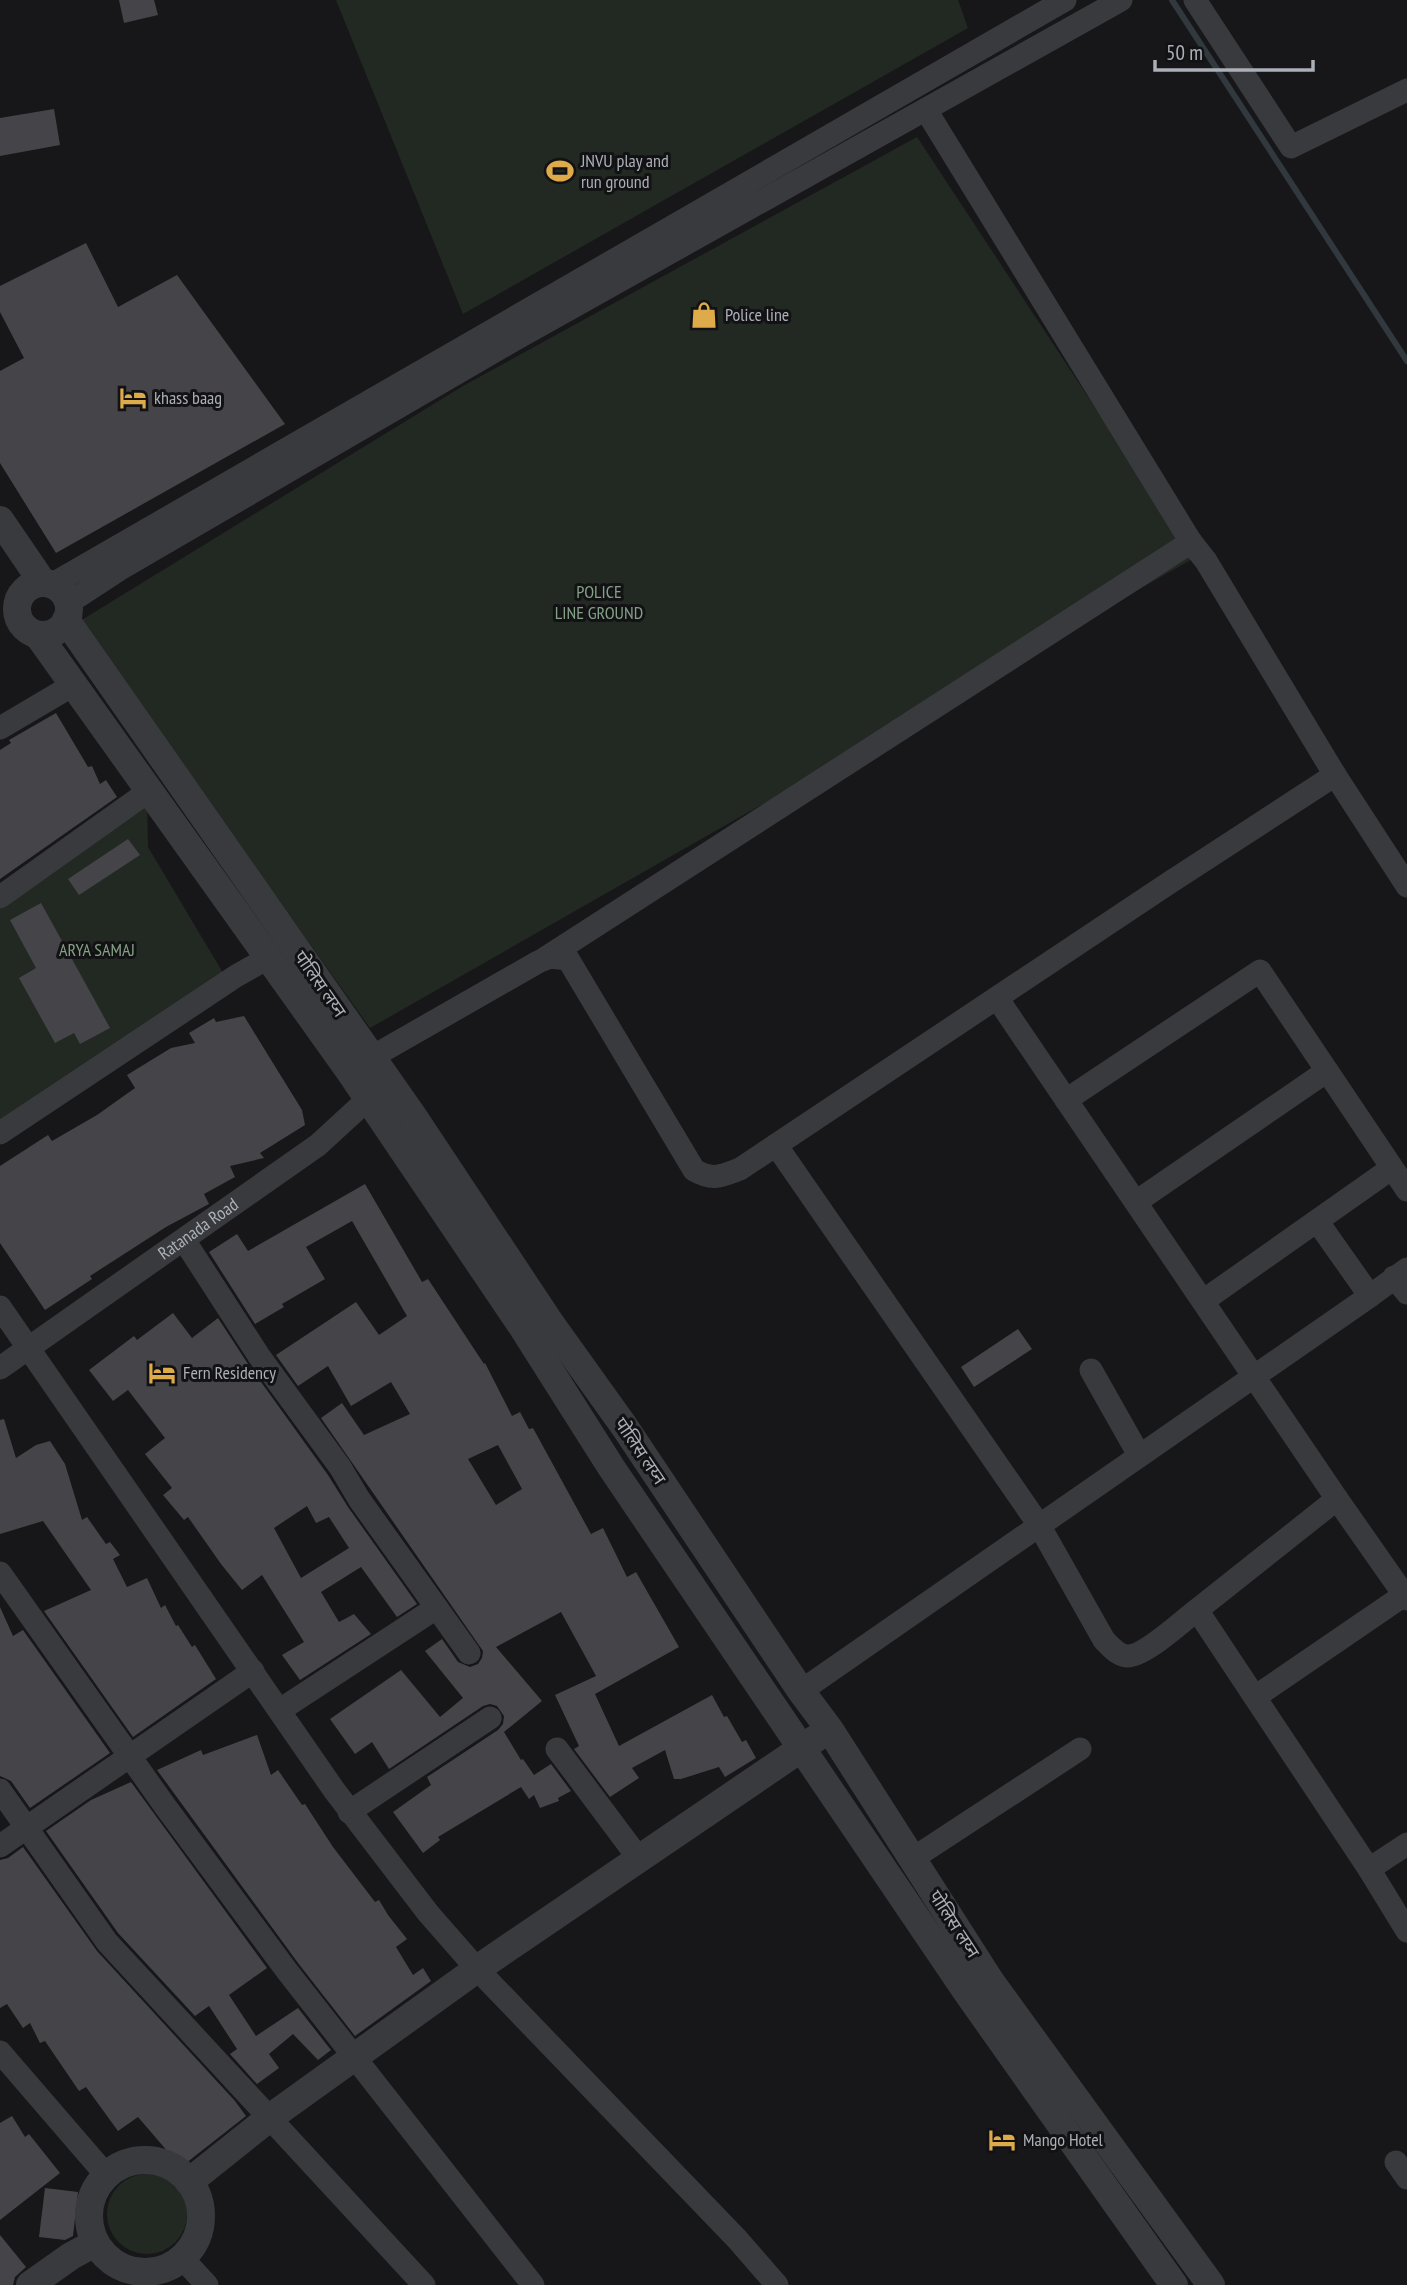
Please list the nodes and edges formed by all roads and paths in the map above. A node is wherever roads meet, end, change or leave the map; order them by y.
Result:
1 (1065, 0) edge
2 (1121, 0) edge
3 (1195, 0) edge
4 (1403, 101) edge
5 (926, 110) junction
6 (0, 520) edge
7 (1191, 542) junction
8 (0, 587) edge
9 (57, 598) junction
10 (17, 611) junction
11 (38, 635) junction
12 (73, 685) junction
13 (0, 728) edge
14 (1335, 775) junction
15 (149, 791) junction
16 (1407, 886) edge
17 (0, 897) edge
18 (268, 958) junction
19 (538, 962) junction
20 (997, 998) junction
21 (362, 1065) junction
22 (1328, 1071) junction
23 (378, 1090) junction
24 (1066, 1100) junction
25 (0, 1133) edge
26 (776, 1144) junction
27 (1392, 1168) junction
28 (1407, 1190) edge
29 (1136, 1202) junction
30 (1317, 1221) junction
31 (184, 1240) junction
32 (1403, 1280) edge
33 (1370, 1296) junction
34 (1203, 1301) junction
35 (0, 1307) edge
36 (30, 1349) junction
37 (0, 1368) edge
38 (1090, 1370) dead end
39 (1254, 1376) junction
40 (1139, 1455) junction
41 (1337, 1500) junction
42 (1038, 1524) junction
43 (0, 1573) edge
44 (1406, 1595) edge
45 (436, 1608) junction
46 (1197, 1610) junction
47 (469, 1653) dead end
48 (253, 1671) junction
49 (801, 1690) junction
50 (1255, 1698) junction
51 (280, 1710) junction
52 (490, 1718) dead end
53 (830, 1730) junction
54 (801, 1748) junction
55 (557, 1749) dead end
56 (1080, 1749) dead end
57 (129, 1755) junction
58 (0, 1790) edge
59 (349, 1812) junction
60 (26, 1828) junction
61 (1407, 1844) edge
62 (0, 1846) edge
63 (912, 1859) junction
64 (640, 1860) junction
65 (1369, 1869) junction
66 (1407, 1931) edge
67 (477, 1969) junction
68 (0, 2052) edge
69 (356, 2058) junction
70 (268, 2119) junction
71 (107, 2176) junction
72 (188, 2182) junction
73 (95, 2243) junction
74 (182, 2258) junction
75 (30, 2285) edge
76 (207, 2285) edge
77 (424, 2285) edge
78 (533, 2285) edge
79 (777, 2285) edge
80 (1174, 2285) edge
81 (1211, 2285) edge

1 - 9 street
2 - 5 street
3 - 4 street
5 - 7 street
5 - 9 street
6 - 9 street, पोलिस लय्न
7 - 14 street
7 - 19 street
8 - 10 street
9 - 10 street
9 - 11 street
9 - 21 street, पोलिस लय्न
10 - 11 street
11 - 12 street
12 - 13 street
12 - 15 street
14 - 16 street
14 - 20 street
15 - 17 street
15 - 18 street
18 - 21 street
18 - 25 street
19 - 21 street
19 - 26 street
20 - 24 street
20 - 26 street
21 - 23 street
22 - 24 street
22 - 27 street
22 - 29 street
23 - 31 street, Ratanada Road
23 - 49 street, पोलिस लय्न
23 - 54 street
24 - 29 street
26 - 42 street
27 - 28 street
27 - 30 street
29 - 34 street
30 - 33 street
30 - 34 street
31 - 36 street, Ratanada Road
31 - 45 street
32 - 33 street
33 - 39 street
34 - 39 street
35 - 36 street
36 - 37 street, Ratanada Road
36 - 48 street
38 - 40 street
39 - 40 street
39 - 41 street
40 - 42 street
41 - 44 street
41 - 46 street
42 - 46 street
42 - 49 street
43 - 57 street
44 - 50 street
45 - 47 street
45 - 51 street
46 - 50 street
48 - 51 street
48 - 57 street
49 - 53 street, पोलिस लय्न
50 - 65 street
51 - 59 street
52 - 59 street
53 - 54 street
53 - 63 street, पोलिस लय्न
54 - 64 street
54 - 80 street
55 - 64 street
56 - 63 street
57 - 60 street
57 - 69 street
58 - 60 street
59 - 67 street
60 - 62 street
60 - 70 street
61 - 65 street
63 - 81 street, पोलिस लय्न
64 - 67 street
65 - 66 street
67 - 69 street
67 - 79 street
68 - 71 street
69 - 70 street
69 - 78 street
70 - 72 street
70 - 77 street
71 - 72 street
71 - 73 street
72 - 74 street
73 - 74 street
73 - 75 street
74 - 76 street

